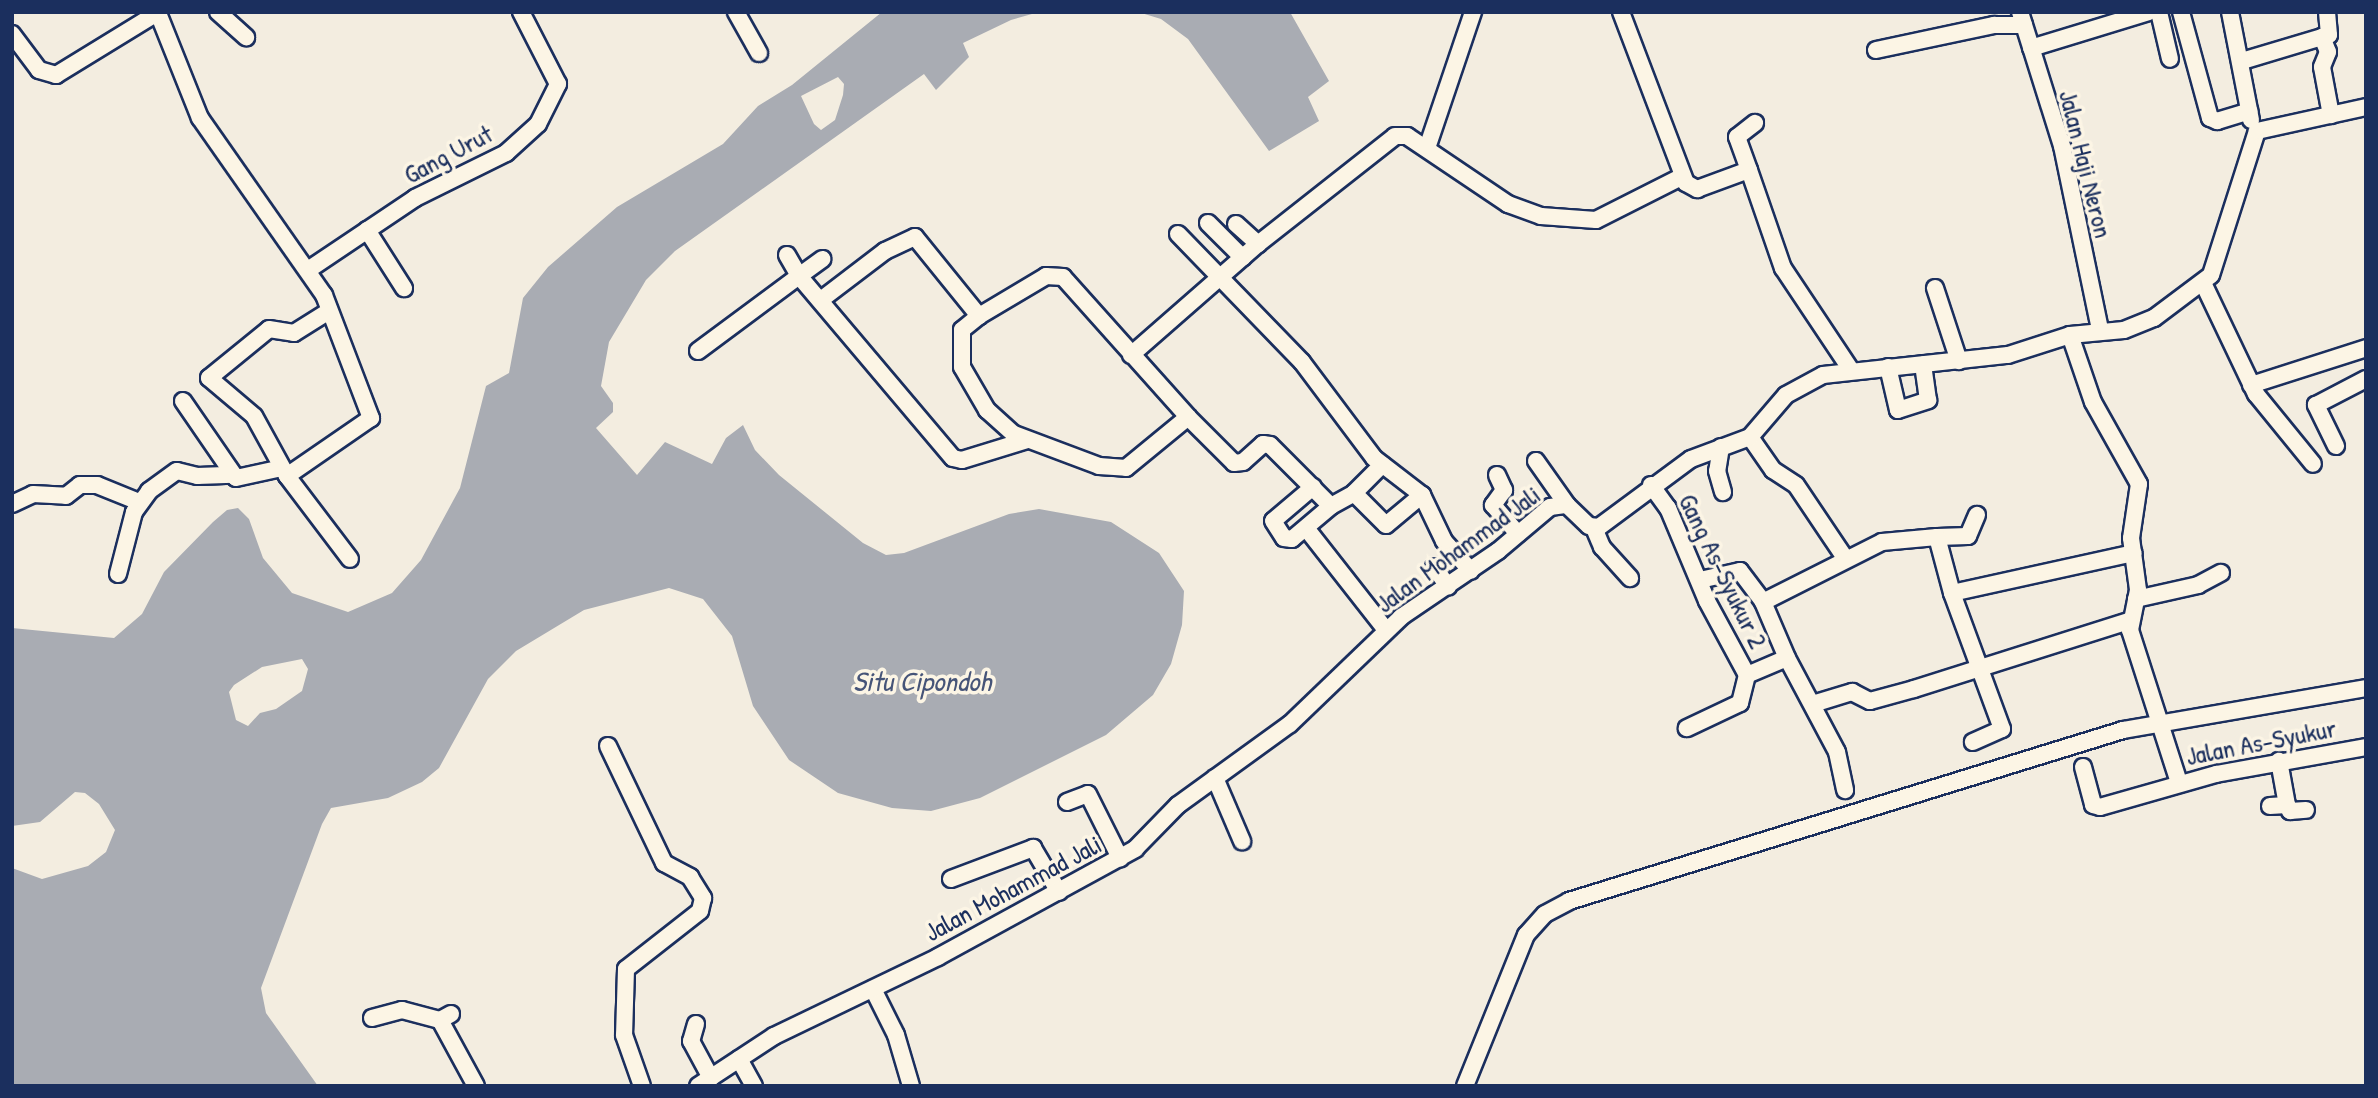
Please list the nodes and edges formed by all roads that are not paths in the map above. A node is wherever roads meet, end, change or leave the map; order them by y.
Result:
1 (218, 12) edge
2 (521, 12) edge
3 (736, 12) edge
4 (1473, 12) edge
5 (1621, 12) edge
6 (2159, 12) edge
7 (2182, 12) edge
8 (2230, 12) edge
9 (2327, 12) edge
10 (158, 13) edge
11 (2138, 14) edge
12 (2022, 19) edge
13 (12, 34) edge
14 (246, 37) dead end
15 (2322, 37) junction
16 (2031, 48) junction
17 (1876, 50) dead end
18 (760, 53) dead end
19 (2170, 59) dead end
20 (2242, 61) junction
21 (2366, 107) edge
22 (2249, 111) junction
23 (2331, 115) junction
24 (1755, 123) dead end
25 (2254, 136) junction
26 (1427, 148) junction
27 (1749, 170) junction
28 (1683, 176) junction
29 (1209, 223) dead end
30 (1236, 224) dead end
31 (367, 230) junction
32 (1178, 234) dead end
33 (1258, 244) junction
34 (787, 255) dead end
35 (1243, 258) junction
36 (822, 259) dead end
37 (308, 270) junction
38 (799, 275) junction
39 (1223, 279) junction
40 (2204, 285) junction
41 (404, 288) dead end
42 (1935, 288) dead end
43 (822, 299) junction
44 (329, 311) junction
45 (979, 316) junction
46 (2100, 329) junction
47 (2070, 335) junction
48 (2366, 348) edge
49 (698, 351) dead end
50 (1131, 355) junction
51 (1959, 361) junction
52 (1923, 364) junction
53 (1888, 367) junction
54 (1851, 370) junction
55 (2366, 379) edge
56 (2251, 385) junction
57 (183, 401) dead end
58 (1188, 417) junction
59 (1750, 437) junction
60 (1027, 440) junction
61 (2336, 446) dead end
62 (1721, 447) junction
63 (1536, 461) dead end
64 (2314, 464) dead end
65 (1382, 465) junction
66 (285, 472) junction
67 (233, 475) junction
68 (1497, 475) dead end
69 (1650, 485) junction
70 (1313, 487) junction
71 (1723, 492) dead end
72 (1354, 493) junction
73 (1422, 495) junction
74 (139, 502) junction
75 (12, 504) edge
76 (1567, 505) junction
77 (1331, 506) junction
78 (1977, 516) dead end
79 (1306, 528) junction
80 (1594, 528) junction
81 (1518, 534) junction
82 (1937, 537) junction
83 (2134, 552) junction
84 (1845, 558) junction
85 (350, 559) dead end
86 (1434, 567) dead end
87 (1471, 570) junction
88 (2221, 573) dead end
89 (118, 574) dead end
90 (1630, 578) dead end
91 (1700, 580) junction
92 (1448, 586) junction
93 (1952, 593) junction
94 (2136, 599) junction
95 (1763, 602) junction
96 (2129, 621) junction
97 (1386, 630) junction
98 (1787, 658) junction
99 (1981, 671) junction
100 (1747, 675) junction
101 (2366, 688) edge
102 (1816, 703) junction
103 (2158, 723) junction
104 (1688, 728) dead end
105 (1972, 742) dead end
106 (608, 746) dead end
107 (2366, 747) edge
108 (2279, 761) junction
109 (2083, 767) dead end
110 (1215, 778) junction
111 (2179, 783) junction
112 (1845, 790) dead end
113 (1067, 802) dead end
114 (2287, 805) junction
115 (2270, 806) dead end
116 (2306, 810) dead end
117 (1242, 841) dead end
118 (1120, 858) junction
119 (951, 879) dead end
120 (1059, 892) junction
121 (873, 989) junction
122 (372, 1018) dead end
123 (696, 1024) dead end
124 (739, 1059) junction
125 (705, 1082) edge
126 (476, 1086) edge
127 (642, 1086) edge
128 (754, 1086) edge
129 (911, 1086) edge
130 (1465, 1086) edge

1 - 14 street
2 - 31 street, Gang Urut
3 - 18 street
4 - 26 street
5 - 28 street
6 - 19 street
7 - 22 street
8 - 20 street
9 - 15 street
10 - 13 street
10 - 37 street
11 - 16 street
12 - 16 street, Jalan Haji Neron
12 - 17 street
15 - 20 street
15 - 23 street
16 - 46 street, Jalan Haji Neron
20 - 22 street
21 - 23 street
22 - 25 street
23 - 25 street
24 - 27 street
25 - 40 street
26 - 28 street
26 - 33 street
27 - 28 street
27 - 54 street
29 - 35 street
30 - 33 street
31 - 37 street, Gang Urut
31 - 41 street
32 - 39 street
33 - 35 street
34 - 38 street
35 - 39 street
36 - 38 street
37 - 44 street
38 - 43 street
38 - 49 street
39 - 50 street
39 - 65 street
40 - 46 street
40 - 56 street
42 - 51 street
43 - 45 street
43 - 60 street
44 - 66 street
44 - 66 street
45 - 50 street
45 - 60 street
46 - 47 street
47 - 51 street
47 - 83 street, Jalan As-Syukur
48 - 56 street
50 - 58 street
51 - 52 street
52 - 53 street
52 - 53 street
53 - 54 street
54 - 59 street
55 - 61 street
56 - 64 street
57 - 67 street
58 - 60 street
58 - 70 street
59 - 62 street
59 - 84 street
62 - 69 street
62 - 71 street
63 - 76 street
65 - 72 street
65 - 73 street
66 - 67 street
66 - 85 street
67 - 74 street
68 - 81 street
69 - 80 street
69 - 91 street, Gang As-Syukur 2
70 - 77 street
70 - 79 street
72 - 73 street
72 - 77 street
73 - 87 street
74 - 75 street
74 - 89 street
76 - 80 street, Jalan Mohammad Jali
76 - 81 street, Jalan Mohammad Jali
77 - 79 street
78 - 82 street
79 - 97 street
80 - 90 street, Jalan Mohammad Jali
81 - 87 street, Jalan Mohammad Jali
82 - 84 street
82 - 93 street
83 - 93 street
83 - 94 street, Jalan As-Syukur
84 - 95 street
86 - 92 street
87 - 92 street, Jalan Mohammad Jali
88 - 94 street
91 - 95 street
91 - 100 street, Gang As-Syukur 2
92 - 97 street, Jalan Mohammad Jali
93 - 99 street
94 - 96 street, Jalan As-Syukur
95 - 98 street
96 - 99 street
96 - 103 street, Jalan As-Syukur
97 - 110 street, Jalan Mohammad Jali
98 - 100 street
98 - 102 street
99 - 102 street
99 - 105 street
100 - 104 street, Gang As-Syukur 2
101 - 103 street
102 - 112 street
103 - 111 street, Jalan As-Syukur
103 - 130 street
106 - 127 street
107 - 108 street, Jalan As-Syukur
108 - 111 street, Jalan As-Syukur
108 - 114 street
109 - 111 street
110 - 117 street
110 - 118 street, Jalan Mohammad Jali
113 - 118 street
114 - 115 street
114 - 116 street
118 - 120 street, Jalan Mohammad Jali
119 - 120 street
120 - 121 street, Jalan Mohammad Jali
121 - 124 street, Jalan Mohammad Jali
121 - 129 street
122 - 126 street
123 - 125 street
124 - 125 street, Jalan Mohammad Jali
124 - 128 street

